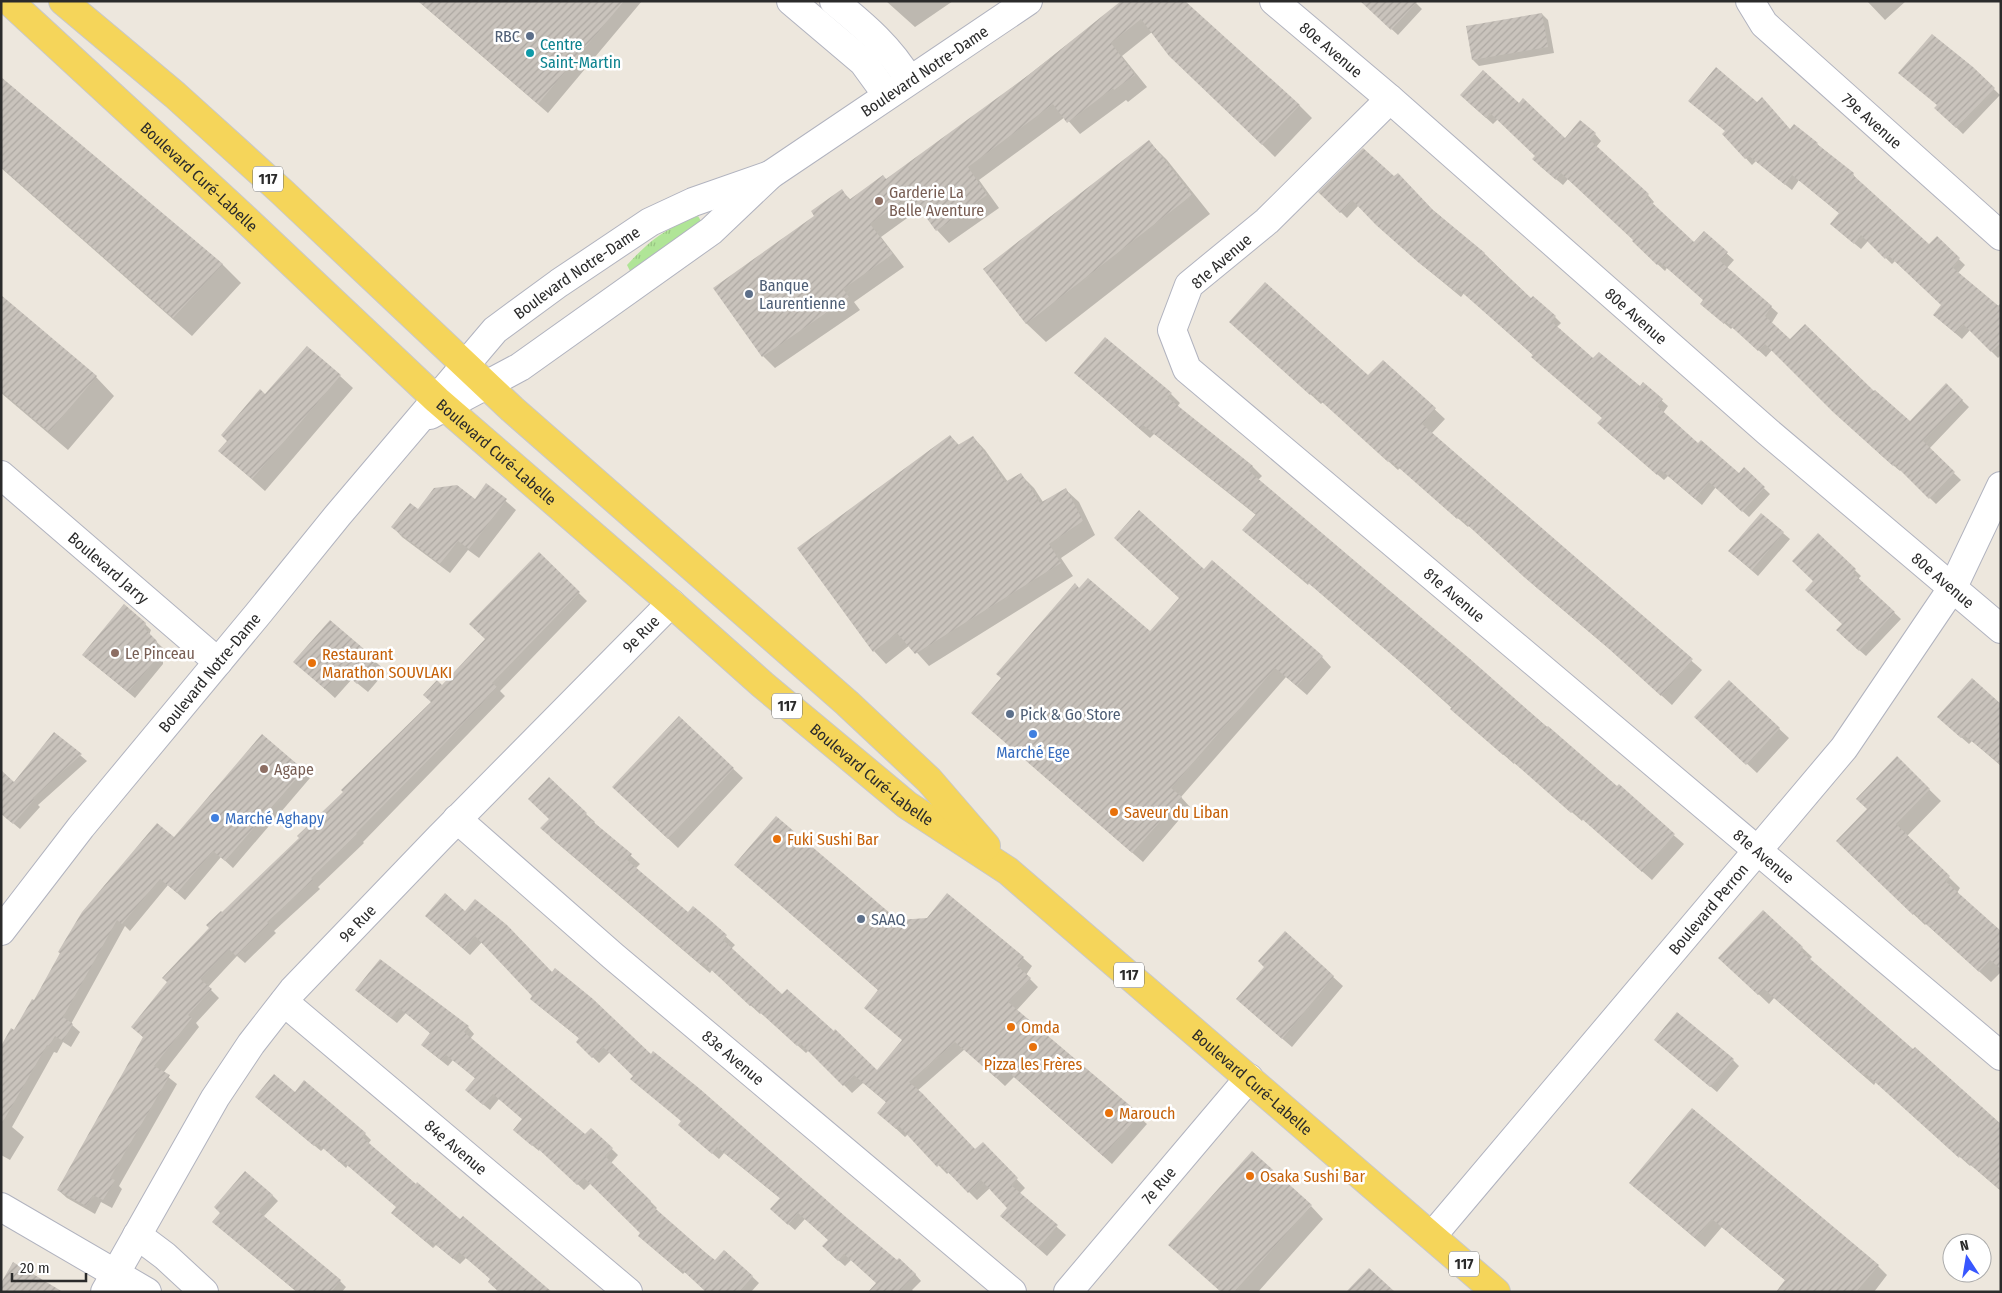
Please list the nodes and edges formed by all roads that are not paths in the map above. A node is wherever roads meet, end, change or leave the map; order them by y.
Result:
1 (9, 1) edge
2 (64, 1) edge
3 (791, 1) edge
4 (834, 1) edge
5 (1028, 1) edge
6 (1274, 1) edge
7 (1750, 1) edge
8 (909, 80) junction
9 (887, 95) junction
10 (1390, 99) junction
11 (770, 175) junction
12 (2001, 236) edge
13 (465, 366) junction
14 (486, 385) junction
15 (440, 404) junction
16 (1, 475) edge
17 (2001, 486) edge
18 (1953, 588) junction
19 (671, 603) junction
20 (2001, 628) edge
21 (218, 662) junction
22 (458, 819) junction
23 (1757, 851) junction
24 (1008, 872) junction
25 (2, 931) edge
26 (284, 1002) junction
27 (2001, 1056) edge
28 (1249, 1078) junction
29 (1, 1207) edge
30 (137, 1236) junction
31 (1432, 1236) junction
32 (110, 1282) edge
33 (147, 1292) edge
34 (204, 1292) edge
35 (628, 1292) edge
36 (1012, 1292) edge
37 (1068, 1292) edge
38 (1496, 1292) edge

1 - 15 main road, Boulevard Curé-Labelle / 117
2 - 13 main road, Boulevard Curé-Labelle / 117
3 - 9 street
4 - 8 street
5 - 8 street, Boulevard Notre-Dame
6 - 10 street, 80e Avenue
7 - 12 street, 79e Avenue
8 - 9 street, Boulevard Notre-Dame
9 - 11 street, Boulevard Notre-Dame
10 - 18 street, 80e Avenue
10 - 23 street, 81e Avenue
11 - 13 street, Boulevard Notre-Dame
11 - 14 street, Boulevard Notre-Dame
13 - 14 main road, Boulevard Curé-Labelle / 117
13 - 15 street, Boulevard Notre-Dame
14 - 15 street, Boulevard Notre-Dame
14 - 24 main road, Boulevard Curé-Labelle / 117
15 - 19 main road, Boulevard Curé-Labelle / 117
15 - 21 street, Boulevard Notre-Dame
16 - 21 street, Boulevard Jarry
17 - 18 street, Boulevard Perron
18 - 20 street, 80e Avenue
18 - 23 street, Boulevard Perron
19 - 22 street, 9e Rue
19 - 24 main road, Boulevard Curé-Labelle / 117
21 - 25 street, Boulevard Notre-Dame
22 - 26 street, 9e Rue
22 - 36 street, 83e Avenue
23 - 27 street, 81e Avenue
23 - 31 street, Boulevard Perron
24 - 28 main road, Boulevard Curé-Labelle / 117
26 - 30 street, 9e Rue
26 - 35 street, 84e Avenue
28 - 31 main road, Boulevard Curé-Labelle / 117
28 - 37 street, 7e Rue
29 - 32 street
30 - 32 street, 9e Rue
30 - 34 street
31 - 38 main road, Boulevard Curé-Labelle / 117
32 - 33 street

